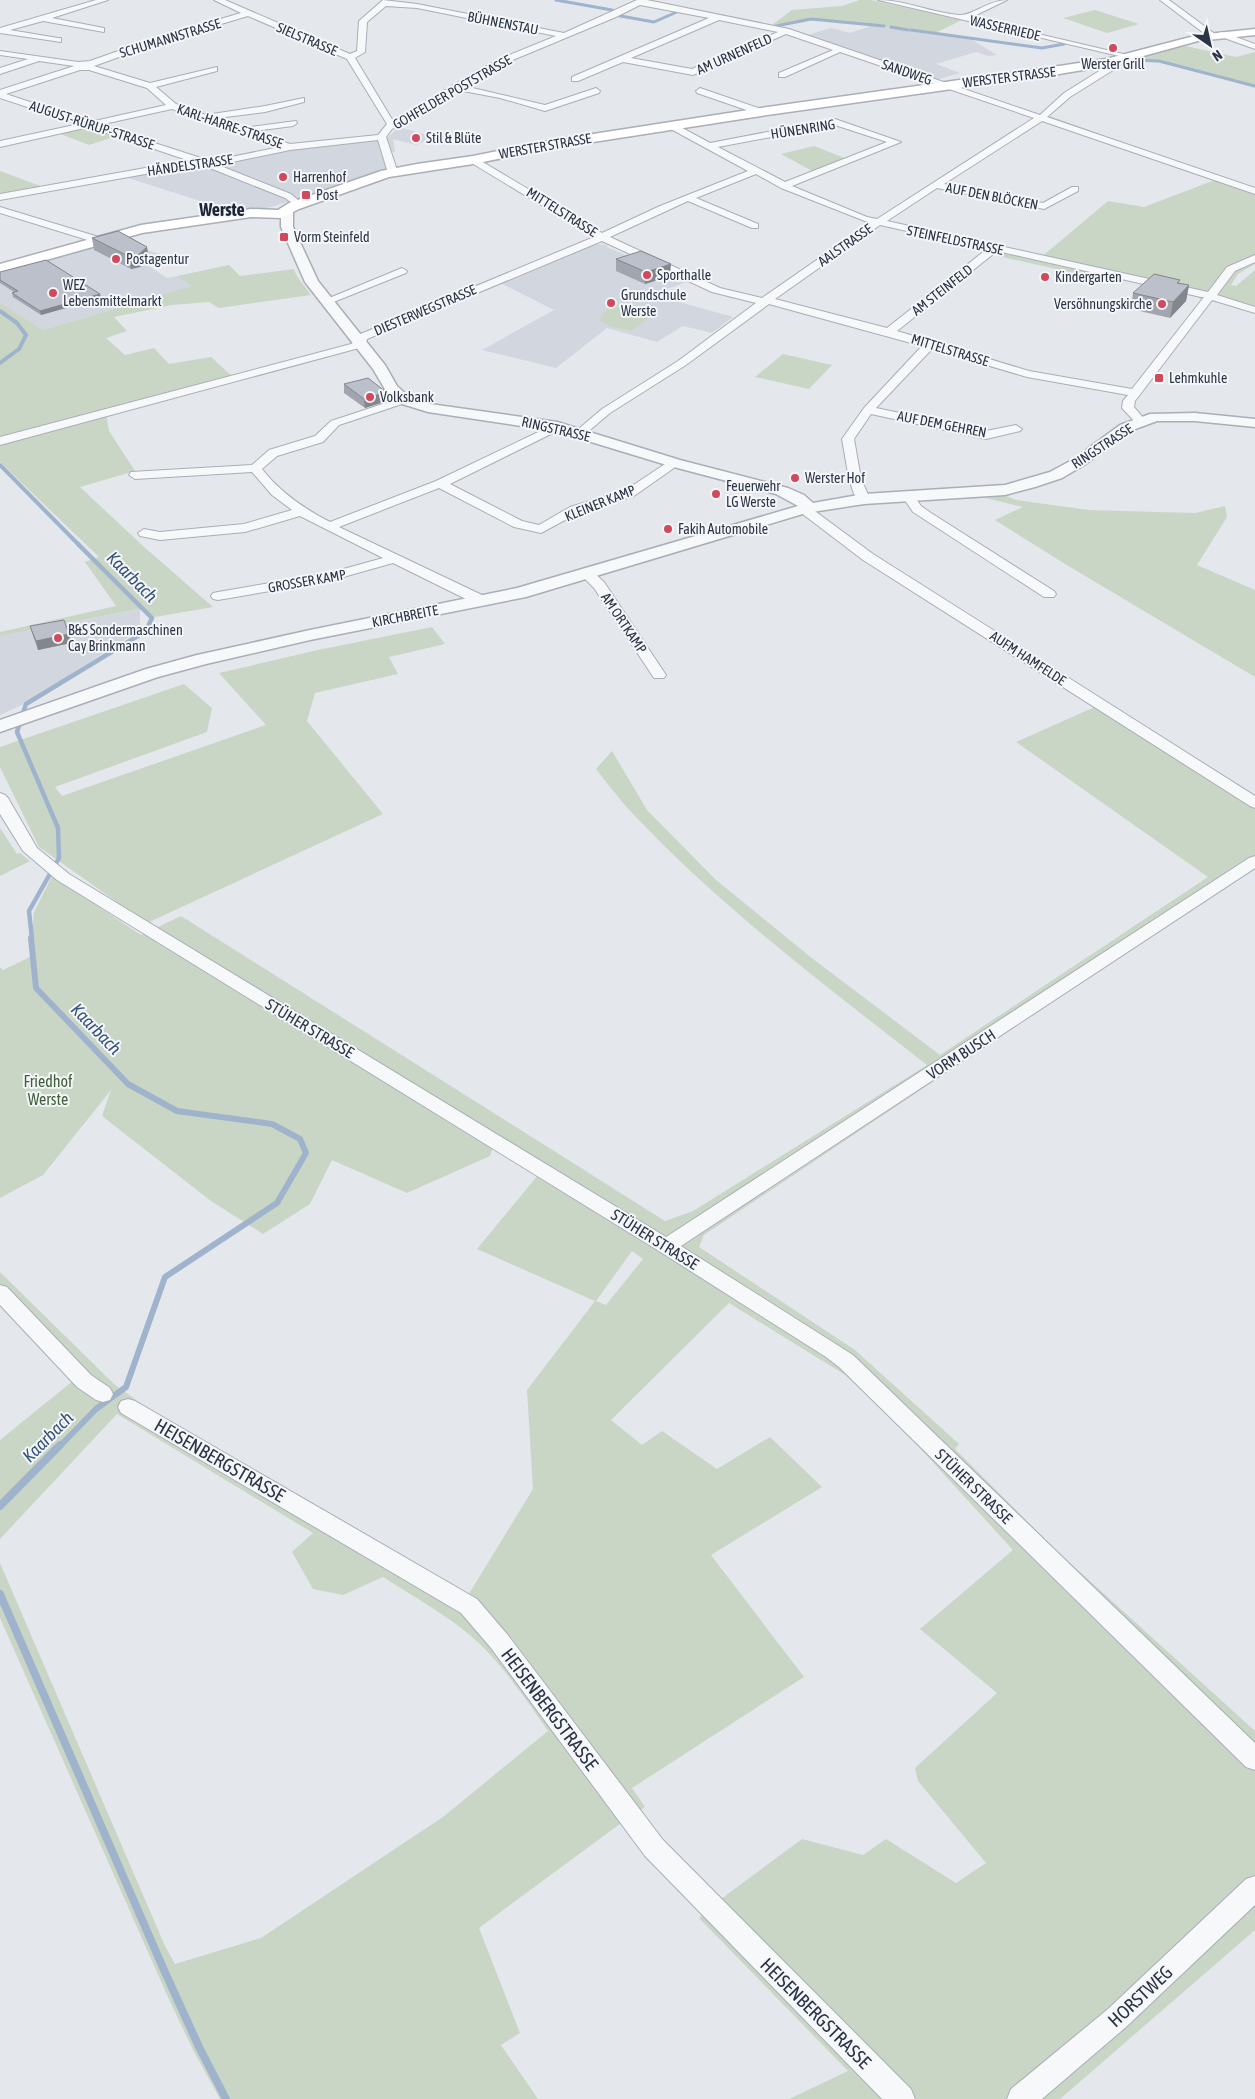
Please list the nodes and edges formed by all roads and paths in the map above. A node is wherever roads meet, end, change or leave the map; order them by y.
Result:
1 (104, 0) edge
2 (218, 0) edge
3 (882, 0) edge
4 (1003, 0) edge
5 (1164, 0) edge
6 (641, 1) edge
7 (386, 2) edge
8 (249, 13) junction
9 (719, 17) junction
10 (43, 18) junction
11 (962, 18) junction
12 (101, 30) dead end
13 (0, 31) edge
14 (786, 31) junction
15 (1255, 32) edge
16 (563, 35) junction
17 (1215, 35) junction
18 (58, 40) dead end
19 (1255, 47) edge
20 (842, 49) junction
21 (0, 54) edge
22 (1128, 56) junction
23 (350, 57) junction
24 (622, 58) junction
25 (40, 59) junction
26 (91, 65) junction
27 (1115, 65) dead end
28 (79, 66) junction
29 (214, 69) dead end
30 (0, 71) edge
31 (782, 75) dead end
32 (575, 79) dead end
33 (946, 85) junction
34 (150, 86) junction
35 (456, 87) junction
36 (596, 91) dead end
37 (700, 91) dead end
38 (0, 94) edge
39 (301, 100) dead end
40 (173, 106) junction
41 (761, 112) junction
42 (1042, 117) junction
43 (205, 118) junction
44 (293, 123) dead end
45 (89, 124) junction
46 (394, 124) junction
47 (672, 126) junction
48 (241, 130) junction
49 (381, 137) junction
50 (0, 144) edge
51 (708, 146) junction
52 (290, 147) junction
53 (473, 160) junction
54 (206, 163) junction
55 (756, 171) junction
56 (393, 172) junction
57 (935, 185) junction
58 (784, 186) junction
59 (1074, 189) dead end
60 (1255, 191) edge
61 (0, 197) edge
62 (688, 198) junction
63 (279, 209) junction
64 (0, 210) edge
65 (877, 223) junction
66 (755, 226) dead end
67 (602, 237) junction
68 (93, 238) junction
69 (994, 248) junction
70 (1255, 258) edge
71 (0, 269) edge
72 (402, 272) dead end
73 (1211, 296) junction
74 (327, 301) junction
75 (766, 301) junction
76 (1255, 310) edge
77 (889, 332) junction
78 (360, 343) junction
79 (930, 344) junction
80 (1134, 393) junction
81 (404, 400) junction
82 (868, 410) junction
83 (1140, 421) junction
84 (1255, 422) edge
85 (556, 427) junction
86 (1016, 429) dead end
87 (580, 433) junction
88 (0, 441) edge
89 (675, 464) junction
90 (255, 468) junction
91 (135, 475) dead end
92 (440, 484) junction
93 (908, 496) junction
94 (864, 499) junction
95 (807, 508) junction
96 (302, 511) junction
97 (330, 526) junction
98 (144, 533) dead end
99 (393, 559) junction
100 (587, 574) junction
101 (1049, 594) dead end
102 (218, 596) dead end
103 (480, 602) junction
104 (659, 675) dead end
105 (0, 726) edge
106 (0, 798) edge
107 (1255, 803) edge
108 (1255, 861) edge
109 (666, 1246) junction
110 (0, 1292) edge
111 (103, 1394) dead end
112 (128, 1407) dead end
113 (1255, 1759) edge
114 (1255, 1888) edge
115 (902, 2099) edge
116 (1021, 2099) edge

1 - 10 street
2 - 8 street, SIELSTRASSE
3 - 11 street, WASSERRIEDE
4 - 11 street
5 - 17 street
6 - 9 street, SANDWEG
6 - 16 street, GOHFELDER POSTSTRASSE
7 - 16 street, BÜHNENSTAU
7 - 23 street
8 - 23 street, SIELSTRASSE
8 - 26 street, SCHUMANNSTRASSE
9 - 14 street, SANDWEG
9 - 24 street
10 - 12 street
10 - 13 street
11 - 22 street, WASSERRIEDE
13 - 18 street
14 - 20 street, SANDWEG
14 - 24 street, AM URNENFELD
15 - 17 main road, WERSTER STRASSE
16 - 35 street, GOHFELDER POSTSTRASSE
17 - 19 street
17 - 22 main road, WERSTER STRASSE
20 - 31 street
20 - 33 street, SANDWEG
21 - 25 street
22 - 33 main road, WERSTER STRASSE
23 - 46 street, SIELSTRASSE
24 - 32 street
25 - 28 street
25 - 30 street
26 - 28 street
26 - 34 street, KARL-HARRE-STRASSE
27 - 42 street, AALSTRASSE
28 - 38 street
29 - 34 street
33 - 41 main road, WERSTER STRASSE
33 - 42 street, SANDWEG
34 - 40 street, KARL-HARRE-STRASSE
35 - 36 street
35 - 46 street, GOHFELDER POSTSTRASSE
37 - 41 street, WERSTER STRASSE
38 - 45 street, AUGUST-RÜRUP-STRASSE
39 - 43 street
40 - 43 street, KARL-HARRE-STRASSE
40 - 45 street
41 - 47 main road, WERSTER STRASSE
42 - 57 street, AALSTRASSE
42 - 60 street, SANDWEG
43 - 48 street, KARL-HARRE-STRASSE
44 - 48 street
45 - 50 street
45 - 54 street, AUGUST-RÜRUP-STRASSE
46 - 49 street, GOHFELDER POSTSTRASSE
47 - 51 street, STEINFELDSTRASSE
47 - 53 main road, WERSTER STRASSE
48 - 52 street, KARL-HARRE-STRASSE
49 - 52 street, HÄNDELSTRASSE
49 - 56 street, GOHFELDER POSTSTRASSE
51 - 55 street, STEINFELDSTRASSE
51 - 58 street, HÜNENRING
52 - 54 street, HÄNDELSTRASSE
53 - 56 main road, WERSTER STRASSE
53 - 67 street, MITTELSTRASSE
54 - 61 street, HÄNDELSTRASSE
54 - 63 street, AUGUST-RÜRUP-STRASSE
55 - 58 street, STEINFELDSTRASSE
55 - 62 street, DIESTERWEGSTRASSE
56 - 63 main road, WERSTER STRASSE
57 - 59 street, AUF DEN BLÖCKEN
57 - 65 street, AALSTRASSE
58 - 65 street, STEINFELDSTRASSE
62 - 66 street
62 - 67 street, DIESTERWEGSTRASSE
63 - 68 main road, WERSTER STRASSE
63 - 74 street, RINGSTRASSE
64 - 68 street
65 - 69 street, STEINFELDSTRASSE
65 - 75 street, AALSTRASSE
67 - 75 street, MITTELSTRASSE
67 - 78 street, DIESTERWEGSTRASSE
68 - 71 main road, WERSTER STRASSE
69 - 73 street, STEINFELDSTRASSE
69 - 77 street, AM STEINFELD
70 - 73 street
72 - 74 street
73 - 76 street, STEINFELDSTRASSE
73 - 80 street
74 - 78 street, RINGSTRASSE
75 - 77 street, MITTELSTRASSE
75 - 87 street, AALSTRASSE
77 - 79 street, MITTELSTRASSE
78 - 81 street, RINGSTRASSE
78 - 88 street, DIESTERWEGSTRASSE
79 - 80 street, MITTELSTRASSE
79 - 82 street
80 - 83 street, RINGSTRASSE
81 - 85 street, RINGSTRASSE
81 - 90 street
82 - 86 street, AUF DEM GEHREN
82 - 94 street
83 - 84 street
83 - 93 street, RINGSTRASSE
85 - 87 street, RINGSTRASSE
85 - 92 street
87 - 89 street, RINGSTRASSE
89 - 92 street, KLEINER KAMP
89 - 95 street, RINGSTRASSE
90 - 91 street
90 - 96 street
92 - 97 street
93 - 94 street, RINGSTRASSE
93 - 101 street
94 - 95 street, RINGSTRASSE
95 - 100 street, KIRCHBREITE
95 - 107 street, AUFM HAMFELDE
96 - 97 street
96 - 98 street
97 - 99 street
99 - 102 street, GROSSER KAMP
99 - 103 street
100 - 103 street, KIRCHBREITE
100 - 104 street, AM ORTKAMP
103 - 105 street, KIRCHBREITE
106 - 109 street, STÜHER STRASSE
108 - 109 street, VORM BUSCH
109 - 113 street, STÜHER STRASSE
110 - 111 street
112 - 115 street, HEISENBERGSTRASSE
114 - 116 street, HORSTWEG

